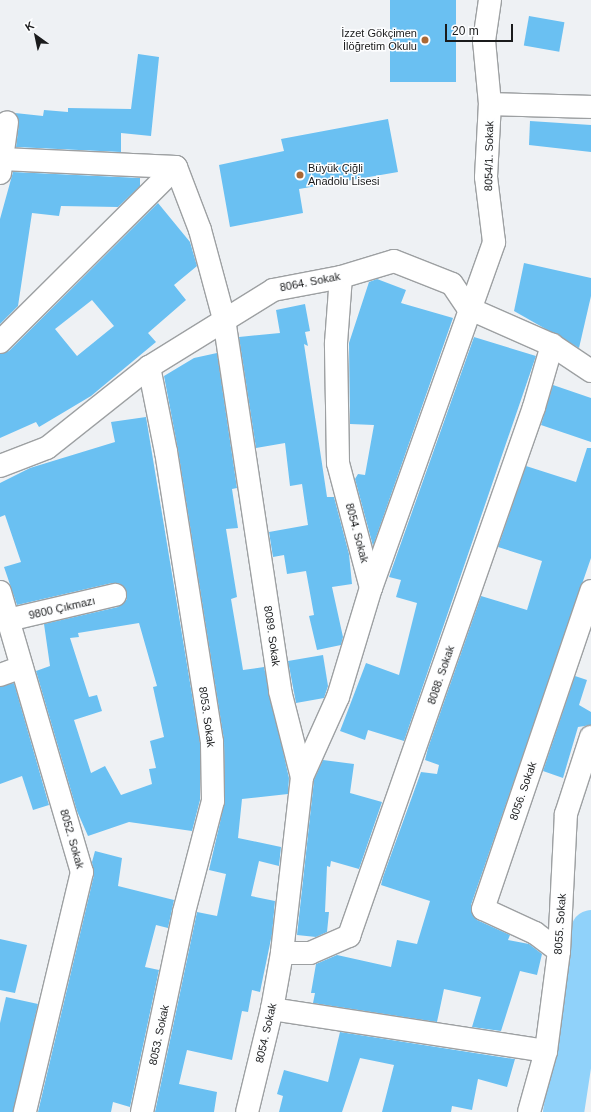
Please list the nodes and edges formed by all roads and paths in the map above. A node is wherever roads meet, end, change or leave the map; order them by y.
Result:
1 (490, 0) edge
2 (490, 104) junction
3 (591, 107) edge
4 (7, 122) dead end
5 (1, 166) edge
6 (176, 168) junction
7 (342, 277) junction
8 (468, 308) junction
9 (224, 319) junction
10 (0, 342) edge
11 (552, 345) junction
12 (149, 367) junction
13 (591, 371) edge
14 (0, 466) edge
15 (371, 588) junction
16 (591, 591) edge
17 (0, 592) edge
18 (115, 595) dead end
19 (8, 620) junction
20 (22, 667) junction
21 (0, 676) edge
22 (591, 737) edge
23 (302, 777) junction
24 (559, 951) junction
25 (282, 953) junction
26 (272, 1009) junction
27 (546, 1051) junction
28 (26, 1112) edge
29 (142, 1112) edge
30 (247, 1112) edge
31 (529, 1112) edge

1 - 2 street, 8054/1. Sokak
2 - 3 street
2 - 8 street, 8054/1. Sokak
4 - 5 street
5 - 6 street
6 - 9 street, 8089. Sokak
6 - 10 street
7 - 8 street, 8064. Sokak
7 - 9 street, 8064. Sokak
7 - 15 street, 8054. Sokak
8 - 11 street
8 - 15 street, 8054/1. Sokak
9 - 12 street, 8064. Sokak
9 - 23 street, 8089. Sokak
11 - 13 street
11 - 25 street, 8088. Sokak
12 - 14 street, 8064. Sokak
12 - 29 street, 8053. Sokak
15 - 23 street
16 - 24 street, 8056. Sokak
17 - 19 street, 8052. Sokak
18 - 19 street, 9800 Çıkmazı
19 - 20 street, 8052. Sokak
20 - 21 street
20 - 28 street, 8052. Sokak
22 - 24 street, 8055. Sokak
23 - 25 street, 8089. Sokak
24 - 27 street, 8055. Sokak
25 - 26 street, 8054. Sokak
26 - 27 street
26 - 30 street, 8054. Sokak
27 - 31 street, 8055. Sokak

